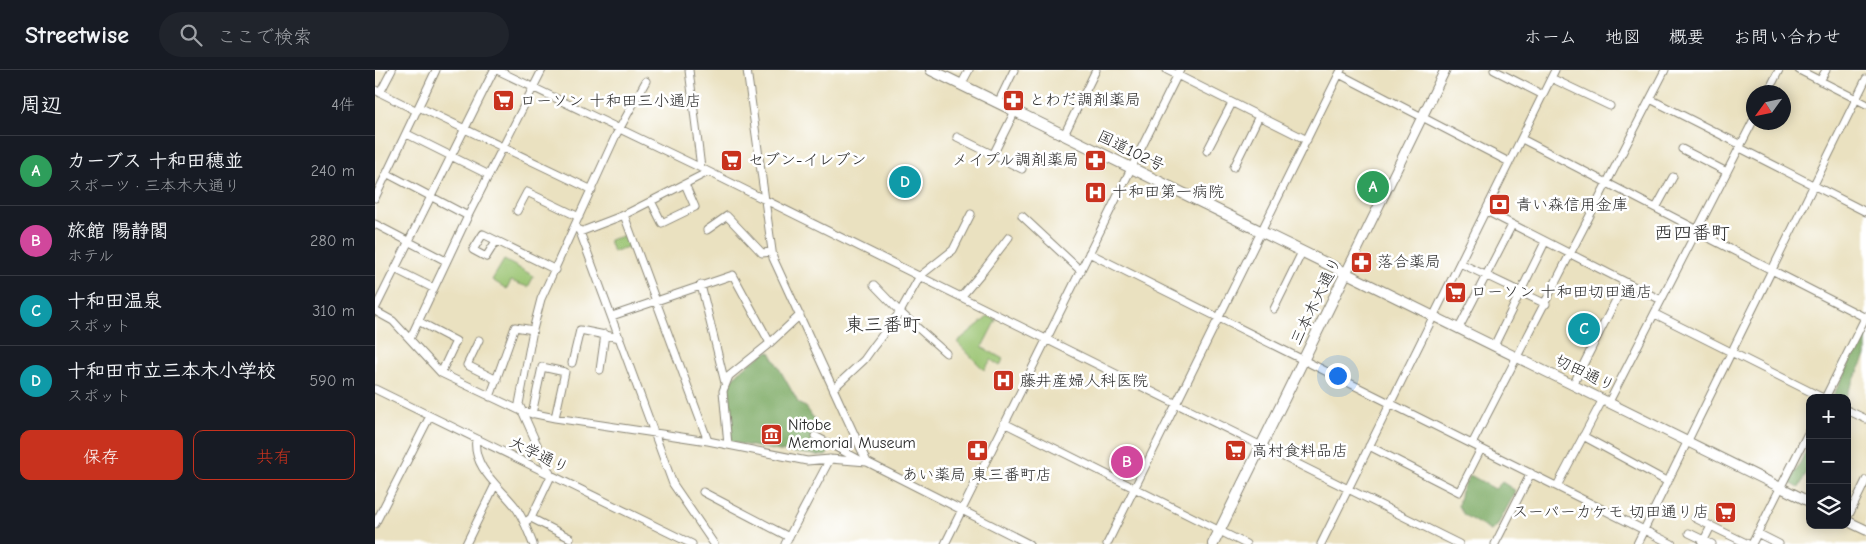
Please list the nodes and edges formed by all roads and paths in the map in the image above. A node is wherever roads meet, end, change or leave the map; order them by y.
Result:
1 (392, 70) edge
2 (436, 70) edge
3 (495, 70) edge
4 (542, 70) edge
5 (689, 70) edge
6 (747, 70) edge
7 (931, 70) edge
8 (969, 70) edge
9 (1014, 70) edge
10 (1096, 70) edge
11 (1167, 70) edge
12 (1445, 70) edge
13 (1494, 70) edge
14 (1555, 70) edge
15 (1665, 70) edge
16 (1779, 70) edge
17 (1799, 70) edge
18 (1826, 70) edge
19 (1179, 72) edge
20 (1340, 72) edge
21 (1551, 78) junction
22 (1866, 79) edge
23 (646, 81) dead end
24 (1821, 81) junction
25 (961, 85) junction
26 (1772, 85) edge
27 (533, 88) junction
28 (378, 92) edge
29 (1543, 95) junction
30 (1650, 99) junction
31 (1857, 99) junction
32 (998, 103) junction
33 (1232, 104) junction
34 (1866, 104) edge
35 (1610, 106) dead end
36 (418, 109) junction
37 (1015, 111) junction
38 (1259, 116) junction
39 (1422, 119) junction
40 (464, 129) junction
41 (621, 130) junction
42 (1749, 130) edge
43 (407, 134) junction
44 (1064, 135) junction
45 (957, 137) dead end
46 (1521, 139) junction
47 (1307, 140) junction
48 (1741, 146) junction
49 (503, 148) junction
50 (1681, 149) dead end
51 (1207, 151) dead end
52 (993, 155) junction
53 (451, 156) junction
54 (1509, 162) junction
55 (1234, 167) dead end
56 (701, 168) junction
57 (1131, 168) junction
58 (1022, 169) dead end
59 (708, 172) junction
60 (1727, 172) junction
61 (387, 174) junction
62 (489, 175) junction
63 (1673, 177) dead end
64 (1607, 183) junction
65 (685, 184) junction
66 (1814, 186) junction
67 (592, 190) junction
68 (430, 197) junction
69 (375, 198) edge
70 (765, 200) junction
71 (651, 201) junction
72 (1656, 208) junction
73 (517, 211) dead end
74 (1486, 211) junction
75 (1866, 212) edge
76 (971, 214) dead end
77 (624, 215) junction
78 (468, 216) junction
79 (1022, 216) dead end
80 (579, 217) junction
81 (375, 224) edge
82 (1512, 225) junction
83 (578, 229) junction
84 (707, 230) dead end
85 (1697, 231) junction
86 (1261, 232) junction
87 (1009, 237) dead end
88 (408, 241) junction
89 (496, 241) dead end
90 (1545, 242) junction
91 (772, 252) junction
92 (1303, 252) junction
93 (1089, 253) junction
94 (1570, 255) junction
95 (446, 262) junction
96 (1460, 263) junction
97 (395, 269) junction
98 (556, 270) junction
99 (1772, 270) junction
100 (1081, 271) junction
101 (1346, 272) junction
102 (920, 276) junction
103 (1485, 276) junction
104 (1625, 282) junction
105 (874, 284) dead end
106 (701, 285) junction
107 (433, 288) junction
108 (1521, 293) junction
109 (961, 297) junction
110 (1661, 300) junction
111 (656, 301) junction
112 (1546, 304) junction
113 (375, 310) edge
114 (1274, 310) dead end
115 (900, 312) junction
116 (1655, 314) junction
117 (800, 315) junction
118 (1434, 315) junction
119 (612, 316) junction
120 (1219, 316) junction
121 (1866, 317) edge
122 (418, 321) junction
123 (1459, 328) junction
124 (533, 330) junction
125 (605, 334) junction
126 (620, 338) junction
127 (410, 339) junction
128 (1046, 339) junction
129 (479, 340) dead end
130 (770, 343) junction
131 (1494, 346) junction
132 (1732, 352) junction
133 (946, 353) dead end
134 (1517, 357) junction
135 (1304, 359) junction
136 (572, 363) dead end
137 (599, 370) dead end
138 (441, 373) junction
139 (497, 380) junction
140 (725, 383) junction
141 (1573, 385) junction
142 (834, 388) junction
143 (375, 389) edge
144 (1816, 394) edge
145 (1826, 394) edge
146 (490, 396) junction
147 (1606, 401) junction
148 (1390, 402) junction
149 (1176, 403) junction
150 (521, 411) junction
151 (1851, 412) edge
152 (532, 414) junction
153 (430, 416) junction
154 (555, 418) junction
155 (1866, 419) edge
156 (1004, 423) junction
157 (654, 433) junction
158 (815, 436) dead end
159 (1583, 436) junction
160 (1806, 437) edge
161 (476, 439) junction
162 (708, 441) junction
163 (1689, 442) junction
164 (1472, 444) junction
165 (728, 445) junction
166 (1261, 446) junction
167 (1369, 446) junction
168 (1481, 449) junction
169 (830, 459) junction
170 (865, 462) junction
171 (1531, 474) junction
172 (551, 476) junction
173 (1866, 480) edge
174 (1668, 482) junction
175 (495, 485) junction
176 (1557, 486) junction
177 (1780, 488) junction
178 (1134, 489) junction
179 (1348, 489) junction
180 (703, 492) dead end
181 (1806, 500) edge
182 (961, 510) junction
183 (1851, 512) edge
184 (531, 518) junction
185 (1695, 518) dead end
186 (1851, 522) edge
187 (524, 523) junction
188 (375, 524) edge
189 (1711, 526) junction
190 (1644, 530) junction
191 (1866, 530) edge
192 (1219, 531) junction
193 (1689, 532) dead end
194 (1757, 533) junction
195 (789, 537) junction
196 (570, 538) dead end
197 (1703, 542) edge
198 (1025, 543) edge
199 (1324, 543) edge
200 (466, 544) edge
201 (533, 544) edge
202 (692, 544) edge
203 (714, 544) edge
204 (785, 544) edge
205 (945, 544) edge
206 (1107, 544) edge
207 (1213, 544) edge
208 (1246, 544) edge
209 (1459, 544) edge
210 (1495, 544) edge
211 (1637, 544) edge
212 (1671, 544) edge
213 (1712, 544) edge
214 (1748, 544) edge
215 (1752, 544) edge
216 (1779, 544) edge

1 - 28 street
2 - 36 street
3 - 27 street
3 - 40 street
4 - 27 street
5 - 56 street
6 - 70 street
7 - 25 highway, 国道102号
8 - 25 street
9 - 32 street
10 - 44 street
11 - 19 street
12 - 39 main road, 三本木大通り
13 - 29 street
14 - 21 street
15 - 30 street
16 - 26 street
17 - 24 street
18 - 24 street
19 - 33 street
19 - 57 street
20 - 39 street
20 - 47 street
21 - 29 street
21 - 35 street
22 - 31 street
23 - 41 street
24 - 31 street
25 - 32 highway, 国道102号
27 - 41 street
27 - 49 street
28 - 36 street
29 - 46 street
30 - 48 street
30 - 64 street
31 - 34 street
31 - 66 street
32 - 37 highway, 国道102号
33 - 38 street
33 - 51 street
36 - 40 street
36 - 43 street
37 - 44 highway, 国道102号
37 - 52 street
38 - 47 street
38 - 55 street
39 - 54 street
39 - 101 main road, 三本木大通り
40 - 49 street
40 - 53 street
41 - 56 street
41 - 67 street
42 - 48 street
43 - 53 street
43 - 61 street
44 - 57 highway, 国道102号
45 - 52 street
46 - 54 street
46 - 64 street
47 - 86 street
48 - 60 street
48 - 66 street
49 - 62 street
49 - 67 street
50 - 60 street
52 - 58 street
53 - 62 street
53 - 68 street
54 - 74 street
56 - 59 street
57 - 86 highway, 国道102号
57 - 93 street
59 - 65 street
59 - 70 street
60 - 85 street
61 - 68 street
61 - 69 street
62 - 78 street
63 - 72 street
64 - 72 street
64 - 94 street
65 - 71 street
65 - 71 street
66 - 75 street
66 - 99 street
67 - 80 street
68 - 78 street
68 - 88 street
70 - 91 street
70 - 102 street
71 - 77 street
72 - 85 street
73 - 80 street
74 - 82 street
74 - 96 street
76 - 102 street
77 - 83 street
77 - 111 street
78 - 95 street
79 - 100 street
80 - 83 street
81 - 88 street
82 - 90 street
82 - 103 street
83 - 98 street
83 - 119 street
84 - 91 street
85 - 99 street
85 - 110 street
86 - 92 highway, 国道102号
86 - 120 street
87 - 109 street
88 - 95 street
88 - 97 street
89 - 98 street
90 - 94 street
90 - 108 street
91 - 117 street
92 - 101 highway, 国道102号
92 - 114 street
93 - 100 street
93 - 120 street
94 - 104 street
94 - 112 street
95 - 107 street
96 - 103 street
96 - 118 street
97 - 107 street
97 - 113 street
98 - 124 street
99 - 121 street
99 - 132 street
100 - 128 street
101 - 118 main road, 切田通り
101 - 135 highway, 三本木大通り
102 - 109 street
102 - 115 street
103 - 108 street
103 - 123 street
104 - 110 street
104 - 141 street
105 - 115 street
106 - 111 street
106 - 130 street
106 - 140 street
107 - 122 street
108 - 112 street
108 - 131 street
109 - 128 street
110 - 116 street
111 - 119 street
111 - 162 street
112 - 134 street
113 - 127 street
115 - 133 street
115 - 142 street
116 - 132 street
116 - 147 street
117 - 130 street
117 - 142 street
118 - 123 main road, 切田通り
118 - 148 street
119 - 126 street
120 - 135 street
120 - 149 street
121 - 145 street
122 - 127 street
122 - 138 street
123 - 131 main road, 切田通り
124 - 139 street
124 - 150 street
125 - 126 street
125 - 136 street
125 - 137 street
126 - 157 street
127 - 138 street
128 - 149 street
128 - 156 street
129 - 139 street
130 - 140 street
131 - 134 main road, 切田通り
132 - 144 street
132 - 163 street
134 - 141 main road, 切田通り
134 - 164 street
135 - 148 street
135 - 166 highway, 三本木大通り
138 - 146 street
139 - 146 street
140 - 165 street
141 - 147 main road, 切田通り
142 - 170 street
143 - 153 street, 大学通り
146 - 150 street
147 - 159 street
147 - 163 main road, 切田通り
148 - 164 street
148 - 167 street
149 - 166 street
149 - 178 street
150 - 152 street
150 - 172 street
151 - 155 street
152 - 154 street
152 - 154 street
153 - 161 street, 大学通り
153 - 188 street
154 - 157 street
156 - 178 street
156 - 182 street
157 - 162 street
157 - 203 street
158 - 170 street
159 - 174 street
159 - 176 street
160 - 177 street
161 - 172 street, 大学通り
161 - 175 street
162 - 165 street
163 - 174 street
163 - 177 main road, 切田通り
164 - 168 street
165 - 169 street
166 - 179 street
166 - 192 highway, 三本木大通り
167 - 168 street
167 - 179 street
168 - 171 street
169 - 170 street
169 - 195 street
170 - 182 street
171 - 176 street
171 - 210 street
172 - 184 street
172 - 202 street, 大学通り
173 - 183 street
174 - 190 street
175 - 187 street
175 - 200 street
176 - 190 street
177 - 181 main road, 切田通り
177 - 194 street
178 - 192 street
178 - 206 street
179 - 199 street
179 - 209 street
180 - 195 street
182 - 198 street
182 - 205 street
184 - 187 street
184 - 196 street
185 - 189 street
186 - 191 main road
187 - 201 street
189 - 197 street
189 - 214 street
190 - 211 street
190 - 212 street
192 - 207 highway, 三本木大通り
192 - 208 street
193 - 197 street
194 - 215 street
194 - 216 street
195 - 204 street
197 - 213 street

